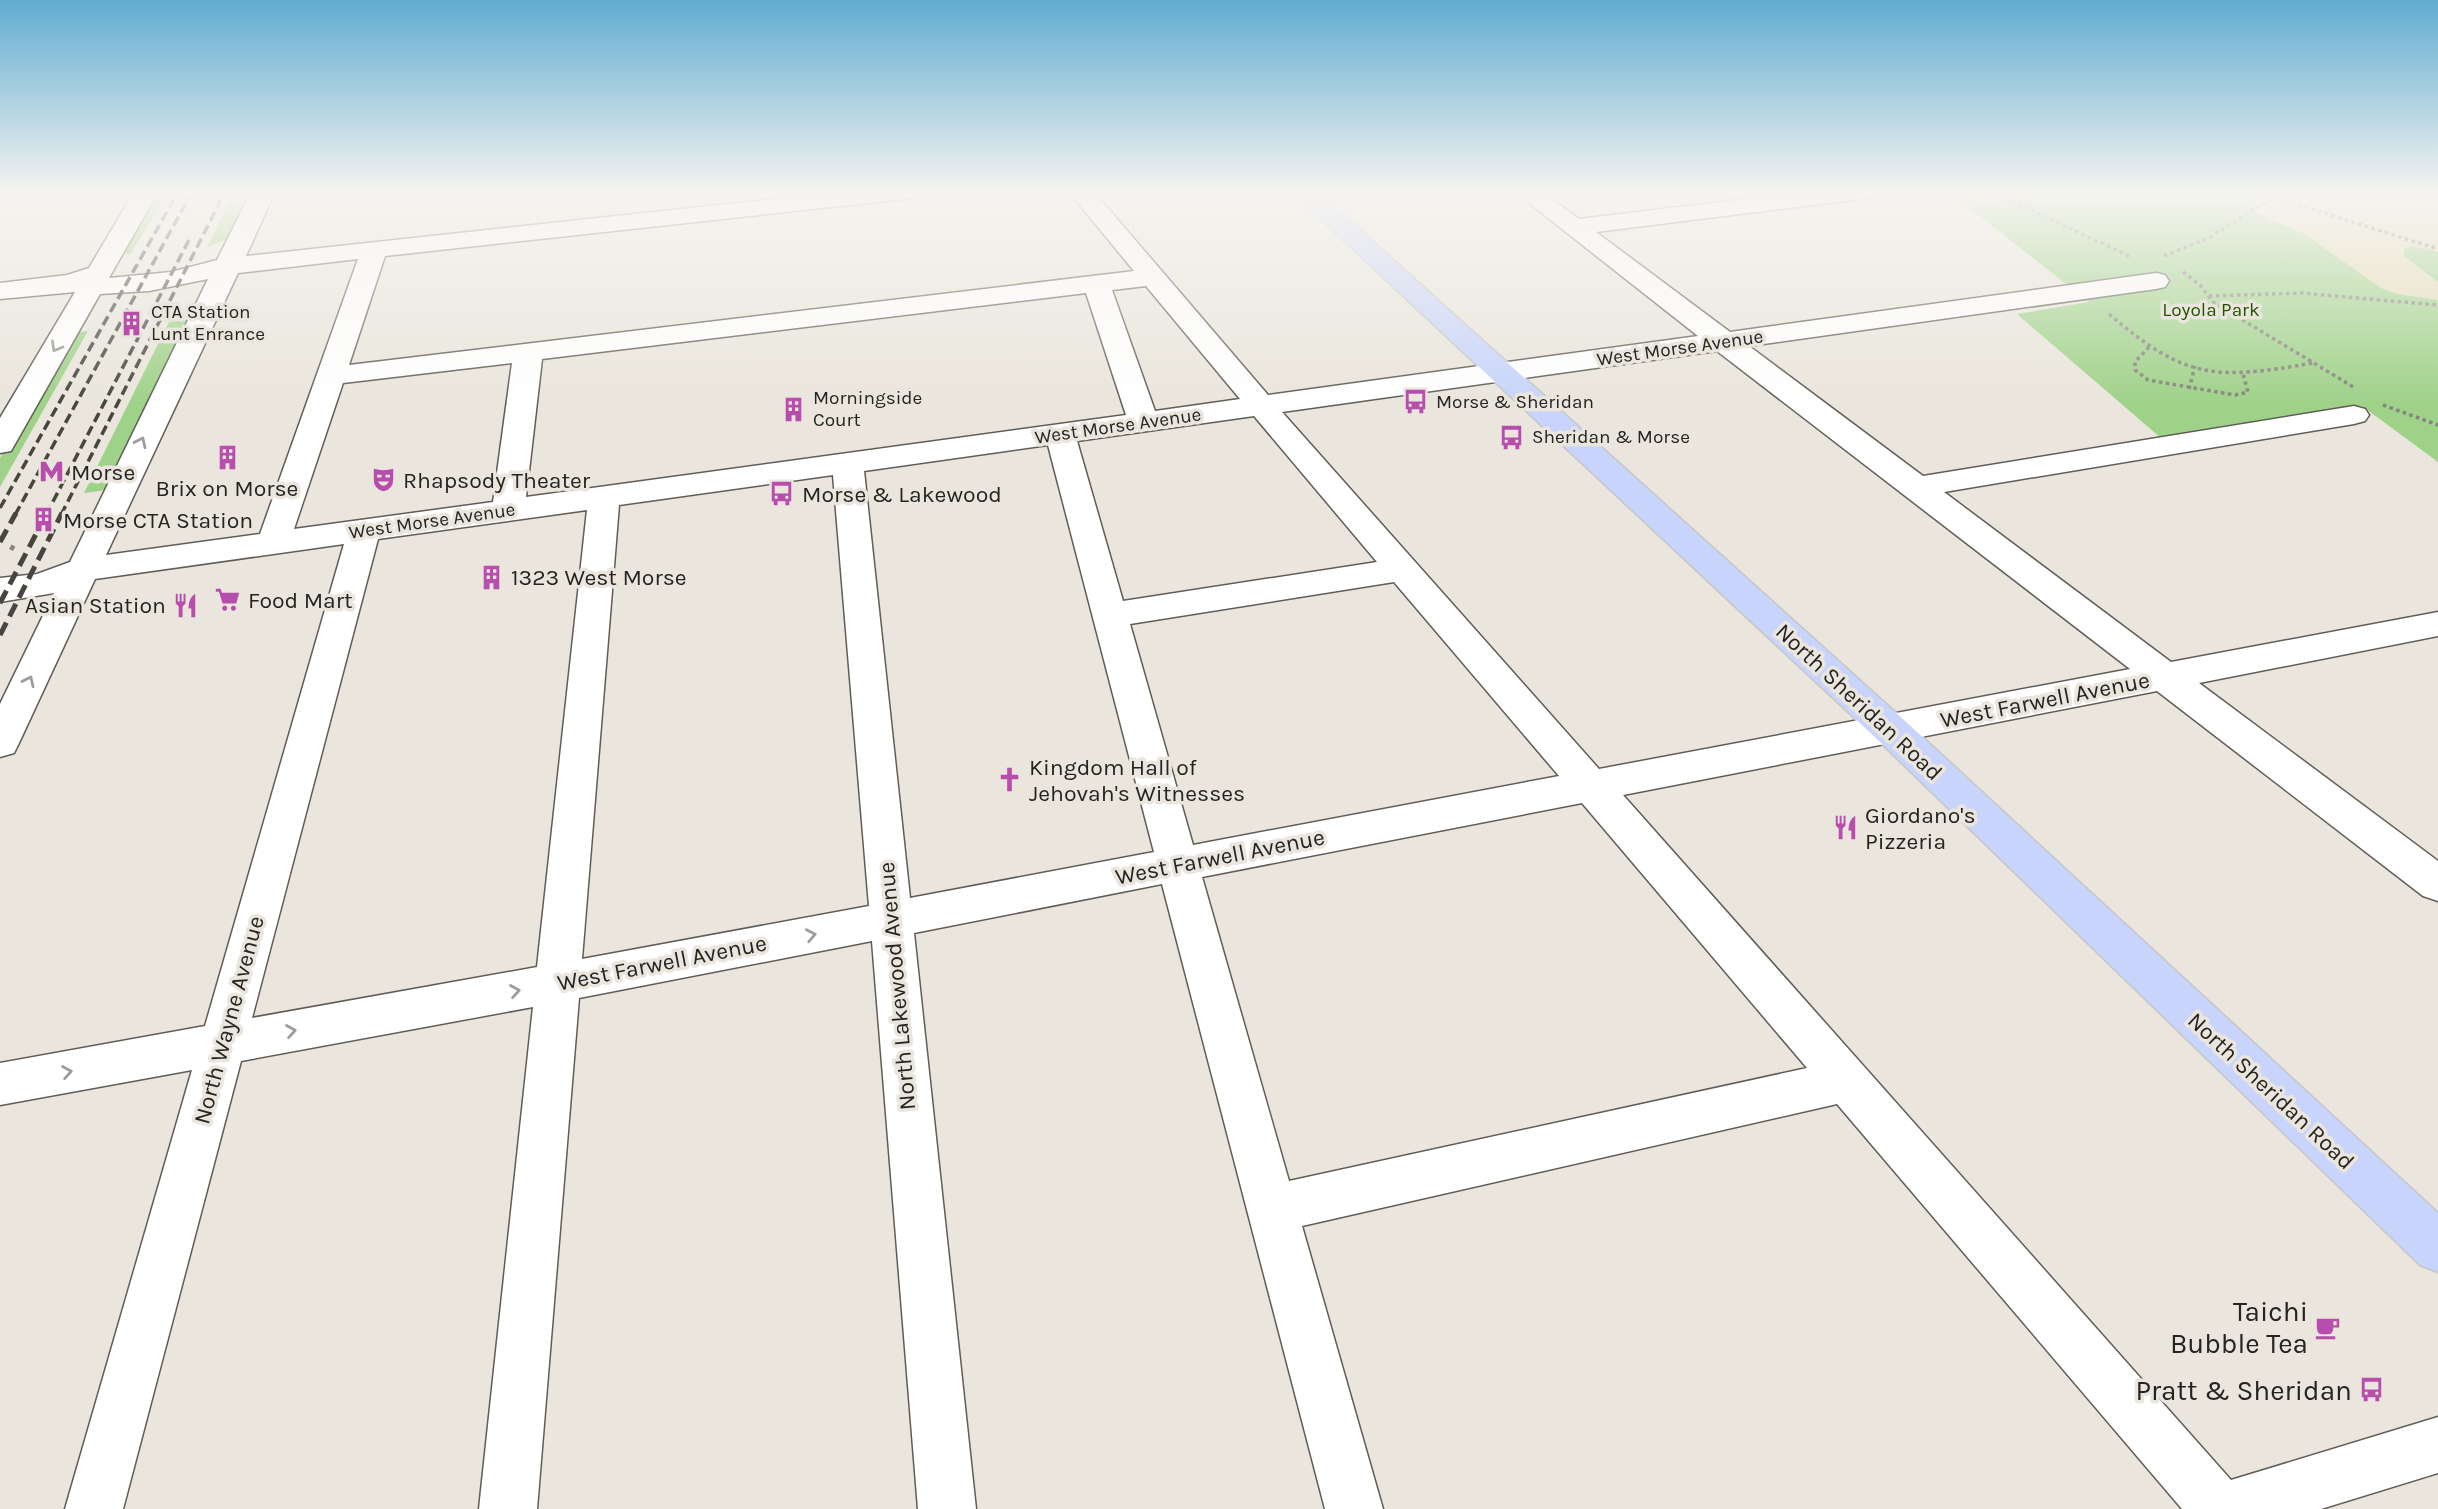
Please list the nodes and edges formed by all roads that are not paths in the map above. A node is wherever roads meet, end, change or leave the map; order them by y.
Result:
1 (99, 262) edge
2 (228, 262) edge
3 (259, 262) edge
4 (370, 262) edge
5 (1141, 262) edge
6 (1381, 262) edge
7 (1620, 262) edge
8 (226, 266) junction
9 (2165, 269) road end
10 (1154, 277) junction
11 (873, 280) dead end
12 (86, 281) junction
13 (1096, 284) junction
14 (0, 290) edge
15 (877, 310) junction
16 (1724, 342) junction
17 (528, 353) junction
18 (1502, 373) junction
19 (332, 376) junction
20 (2365, 403) road end
21 (1261, 406) junction
22 (8, 417) edge
23 (1144, 422) junction
24 (1060, 434) junction
25 (0, 444) edge
26 (848, 464) junction
27 (1915, 487) junction
28 (604, 497) junction
29 (508, 511) junction
30 (364, 531) junction
31 (273, 543) junction
32 (9, 554) edge
33 (1404, 569) junction
34 (80, 570) junction
35 (0, 590) edge
36 (1110, 615) junction
37 (2438, 624) edge
38 (2168, 677) junction
39 (1891, 730) junction
40 (0, 743) edge
41 (1593, 786) junction
42 (1178, 865) junction
43 (2438, 884) edge
44 (891, 919) junction
45 (557, 983) junction
46 (222, 1044) junction
47 (1847, 1080) junction
48 (0, 1084) edge
49 (1272, 1209) junction
50 (2438, 1247) edge
51 (2438, 1445) edge
52 (94, 1509) edge
53 (508, 1509) edge
54 (947, 1509) edge
55 (1354, 1509) edge
56 (2219, 1509) edge
57 (2229, 1509) edge

1 - 12 street
2 - 8 street
3 - 8 street
4 - 19 street
5 - 10 street
6 - 18 main road, North Sheridan Road
7 - 16 street
8 - 12 street
34 -> 8 street
9 - 16 street, West Morse Avenue
10 - 13 street
10 - 21 street
11 - 15 street
12 - 14 street
12 -> 22 street
13 - 15 street
13 - 23 street
15 - 17 street
16 - 18 street, West Morse Avenue
16 - 27 street
17 - 19 street
17 - 29 street
18 - 21 street, West Morse Avenue
18 - 39 main road, North Sheridan Road
19 - 31 street
20 - 27 street
21 - 23 street, West Morse Avenue
21 - 33 street
22 - 25 street
23 - 24 street, West Morse Avenue
24 - 26 street, West Morse Avenue
24 - 36 street
26 - 28 street, West Morse Avenue
26 - 44 street, North Lakewood Avenue
27 - 38 street
28 - 29 street, West Morse Avenue
28 - 45 street
29 - 30 street, West Morse Avenue
30 - 31 street, West Morse Avenue
30 - 46 street, North Wayne Avenue
31 - 34 street, West Morse Avenue
32 - 34 street, West Morse Avenue
33 - 36 street
33 - 41 street
34 - 35 street, West Morse Avenue
40 -> 34 street
36 - 42 street
37 - 38 street, West Farwell Avenue
38 - 39 street, West Farwell Avenue
38 - 43 street
39 - 41 street, West Farwell Avenue
39 - 50 main road, North Sheridan Road
41 - 42 street, West Farwell Avenue
41 - 47 street
42 - 44 street, West Farwell Avenue
42 - 49 street
45 -> 44 street, West Farwell Avenue
44 - 54 street, North Lakewood Avenue
46 -> 45 street, West Farwell Avenue
45 - 53 street
48 -> 46 street, West Farwell Avenue
46 - 52 street, North Wayne Avenue
47 - 49 street
47 - 56 street
49 - 55 street
51 - 57 street

